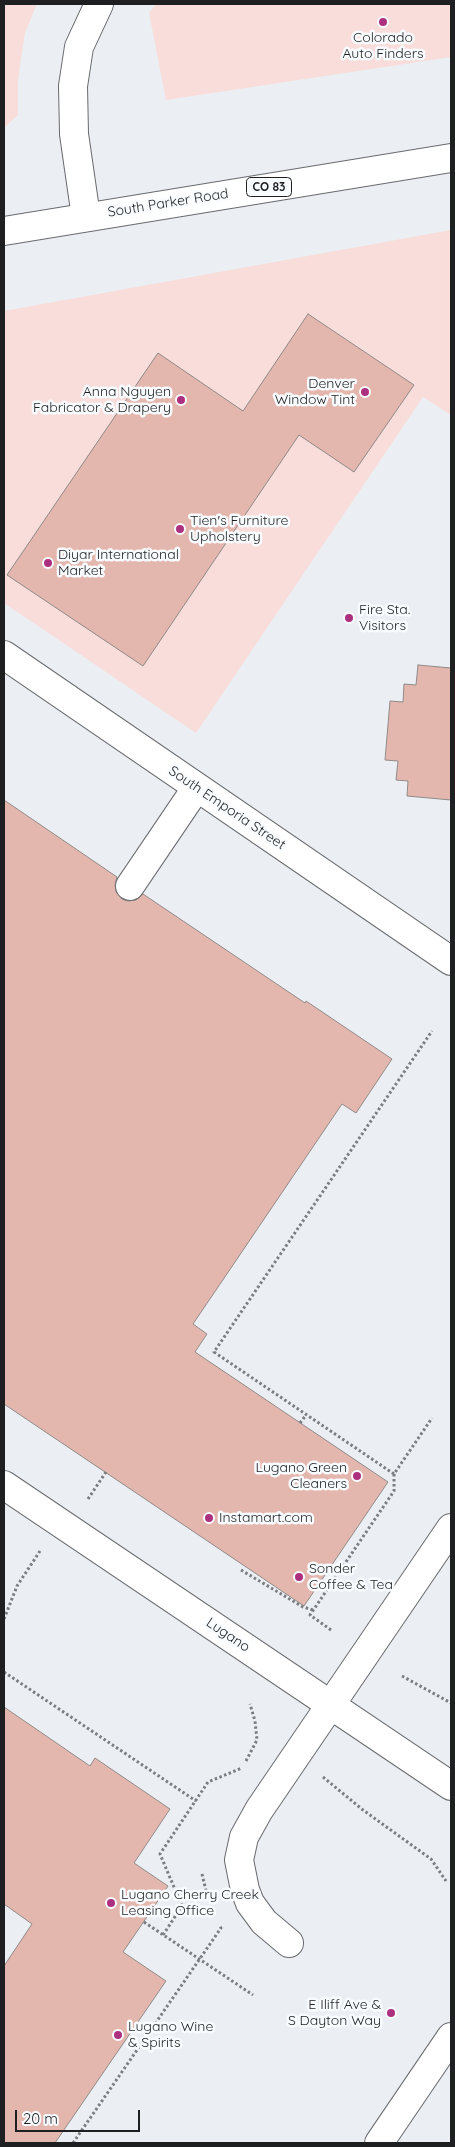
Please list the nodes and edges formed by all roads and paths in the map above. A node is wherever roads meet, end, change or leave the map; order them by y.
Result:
1 (99, 4) edge
2 (451, 158) edge
3 (86, 217) junction
4 (4, 231) edge
5 (4, 655) edge
6 (197, 787) junction
7 (130, 886) dead end
8 (451, 961) edge
9 (432, 1031) dead end
10 (306, 1414) junction
11 (432, 1418) dead end
12 (300, 1423) dead end
13 (106, 1472) dead end
14 (394, 1474) junction
15 (103, 1478) dead end
16 (4, 1485) edge
17 (451, 1528) edge
18 (241, 1570) dead end
19 (313, 1610) junction
20 (331, 1630) dead end
21 (4, 1672) edge
22 (402, 1676) dead end
23 (451, 1703) edge
24 (250, 1704) dead end
25 (332, 1705) junction
26 (257, 1740) dead end
27 (242, 1768) dead end
28 (323, 1777) dead end
29 (451, 1786) edge
30 (196, 1801) junction
31 (446, 1881) dead end
32 (144, 1922) dead end
33 (163, 1935) junction
34 (289, 1943) dead end
35 (200, 1960) junction
36 (253, 1995) dead end
37 (451, 2038) edge
38 (73, 2143) edge
39 (379, 2143) edge

1 - 3 street
2 - 3 street, South Parker Road / CO 83
3 - 4 street, South Parker Road / CO 83
5 - 6 street, South Emporia Street
6 - 7 street
6 - 8 street, South Emporia Street
9 - 10 path
10 - 12 path
10 - 14 path
11 - 14 path
13 - 15 path
14 - 19 path
16 - 25 street, Lugano
17 - 25 street
18 - 19 path
19 - 20 path
21 - 30 path
22 - 23 path
24 - 26 path
25 - 29 street, Lugano
25 - 34 street
27 - 30 path
28 - 31 path
30 - 33 path
32 - 33 path
33 - 35 path
35 - 36 path
35 - 38 path
37 - 39 street

